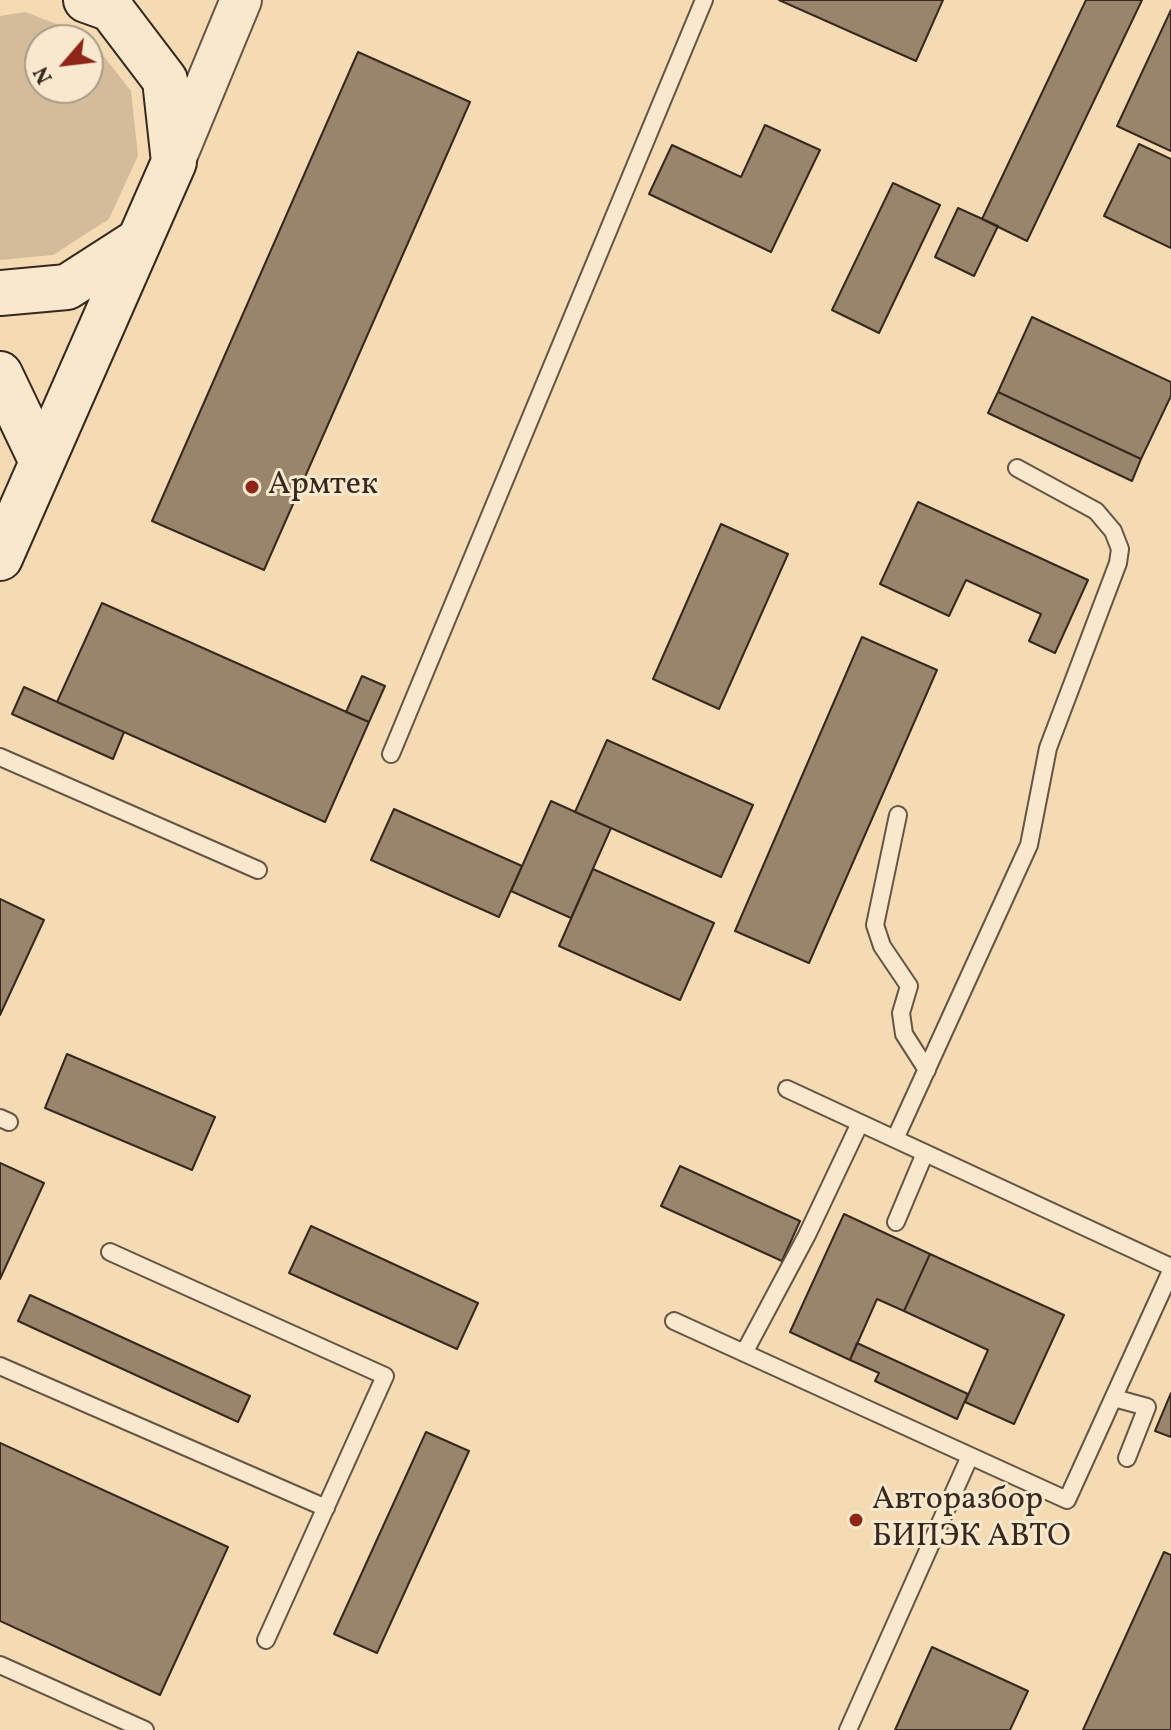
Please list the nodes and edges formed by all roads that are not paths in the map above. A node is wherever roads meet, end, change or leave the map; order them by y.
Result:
1 (86, 0) edge
2 (241, 0) edge
3 (704, 0) edge
4 (174, 162) junction
5 (137, 242) junction
6 (0, 293) edge
7 (0, 374) edge
8 (42, 462) junction
9 (1017, 468) dead end
10 (0, 558) edge
11 (391, 754) dead end
12 (0, 757) edge
13 (898, 815) dead end
14 (258, 870) dead end
15 (927, 1070) junction
16 (787, 1089) dead end
17 (860, 1123) junction
18 (895, 1139) junction
19 (925, 1153) junction
20 (896, 1222) dead end
21 (110, 1252) dead end
22 (1171, 1269) edge
23 (674, 1321) dead end
24 (744, 1353) junction
25 (0, 1366) edge
26 (1114, 1398) junction
27 (970, 1456) junction
28 (1127, 1458) dead end
29 (326, 1508) junction
30 (266, 1640) dead end
31 (0, 1665) edge
32 (145, 1730) edge
33 (848, 1730) edge

1 - 4 main road
2 - 4 street
3 - 11 lane
4 - 5 main road
5 - 6 main road
5 - 8 main road
7 - 8 main road
8 - 10 main road
9 - 15 lane
12 - 14 lane
13 - 15 lane
15 - 18 lane
16 - 17 lane
17 - 18 lane
17 - 24 lane
18 - 19 lane
19 - 20 lane
19 - 22 lane
21 - 29 lane
22 - 26 lane
23 - 24 lane
24 - 27 lane
25 - 29 lane
26 - 27 lane
26 - 28 lane
27 - 33 lane
29 - 30 lane
31 - 32 lane

